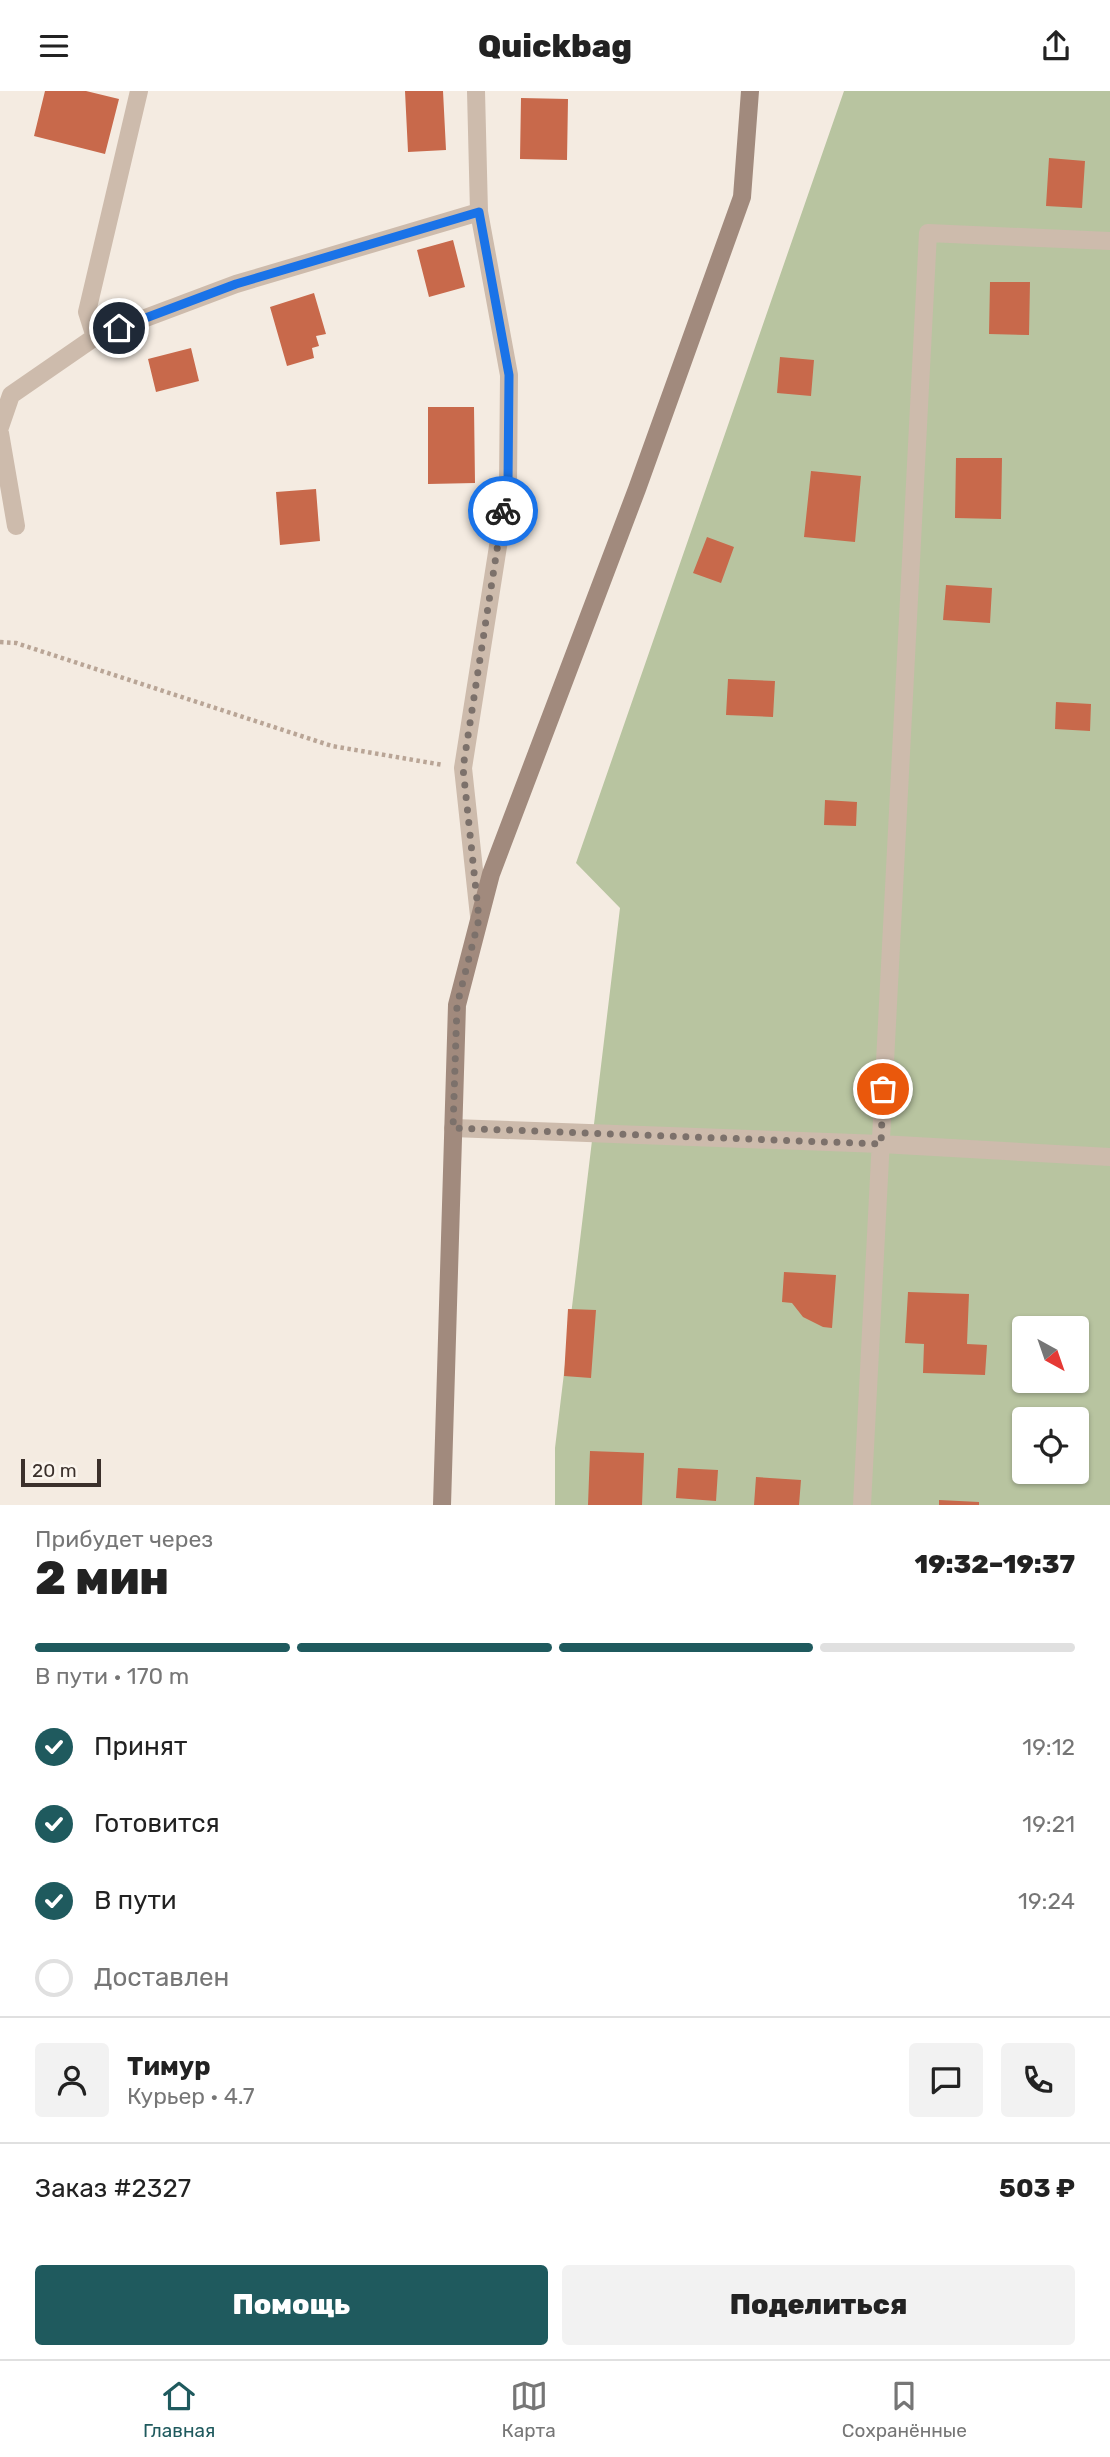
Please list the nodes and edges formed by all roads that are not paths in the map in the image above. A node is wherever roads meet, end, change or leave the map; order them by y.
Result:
1 (139, 91) edge
2 (476, 91) edge
3 (750, 91) edge
4 (479, 212) junction
5 (1110, 241) edge
6 (95, 337) junction
7 (0, 427) edge
8 (0, 433) edge
9 (16, 526) dead end
10 (479, 919) junction
11 (453, 1128) junction
12 (881, 1144) junction
13 (1110, 1157) edge
14 (442, 1505) edge
15 (862, 1505) edge

1 - 6 street
2 - 4 street
3 - 10 street
4 - 6 street
4 - 10 street
5 - 12 street
6 - 7 street
8 - 9 street
10 - 11 street
11 - 12 street
11 - 14 street
12 - 13 street
12 - 15 street

